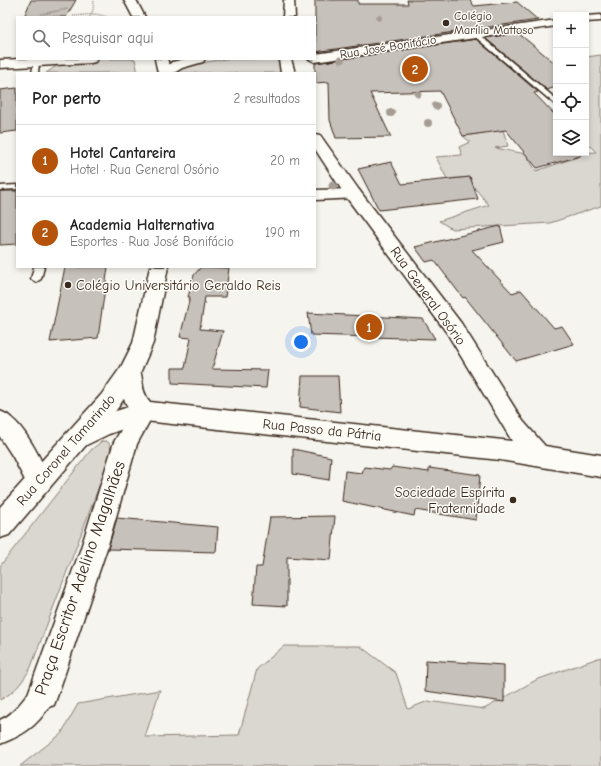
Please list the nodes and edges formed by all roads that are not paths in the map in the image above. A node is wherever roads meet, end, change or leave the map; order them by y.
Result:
1 (130, 0) edge
2 (289, 0) edge
3 (138, 16) edge
4 (289, 16) edge
5 (601, 18) edge
6 (589, 19) edge
7 (553, 23) edge
8 (475, 34) junction
9 (316, 58) edge
10 (85, 60) edge
11 (161, 60) edge
12 (195, 60) edge
13 (285, 60) edge
14 (0, 64) edge
15 (36, 68) edge
16 (165, 72) edge
17 (166, 72) edge
18 (288, 72) edge
19 (553, 100) edge
20 (316, 139) edge
21 (16, 187) edge
22 (0, 188) edge
23 (353, 194) junction
24 (316, 195) edge
25 (39, 268) edge
26 (159, 268) edge
27 (36, 279) dead end
28 (130, 372) junction
29 (144, 411) junction
30 (0, 421) edge
31 (515, 428) junction
32 (74, 442) junction
33 (500, 450) junction
34 (538, 455) junction
35 (601, 466) edge
36 (39, 482) junction
37 (0, 526) edge
38 (43, 694) joint
39 (0, 732) edge

1 - 3 street
2 - 4 street
5 - 6 street
7 - 8 street, Rua José Bonifácio
8 - 9 street, Rua José Bonifácio
8 - 19 lane
10 - 15 street
11 - 16 street
12 - 17 street
13 - 18 street
14 - 15 street
20 - 23 street, Rua General Osório
21 - 22 lane
23 - 24 street
23 - 31 street, Rua General Osório
25 - 27 lane
26 - 28 street, Rua Coronel Tamarindo
28 - 29 street
28 - 32 street, Rua Coronel Tamarindo
29 - 32 street, Rua Passo da Pátria
29 - 33 street, Rua Passo da Pátria
29 - 38 street, Praça Escritor Adelino Magalhães
30 - 36 street
31 - 33 street
31 - 34 street, Rua General Osório
32 - 36 street, Rua Coronel Tamarindo
33 - 34 street, Rua Passo da Pátria
34 - 35 street, Rua Passo da Pátria
36 - 37 street, Rua Coronel Tamarindo
38 - 39 street, Praça Escritor Adelino Magalhães

